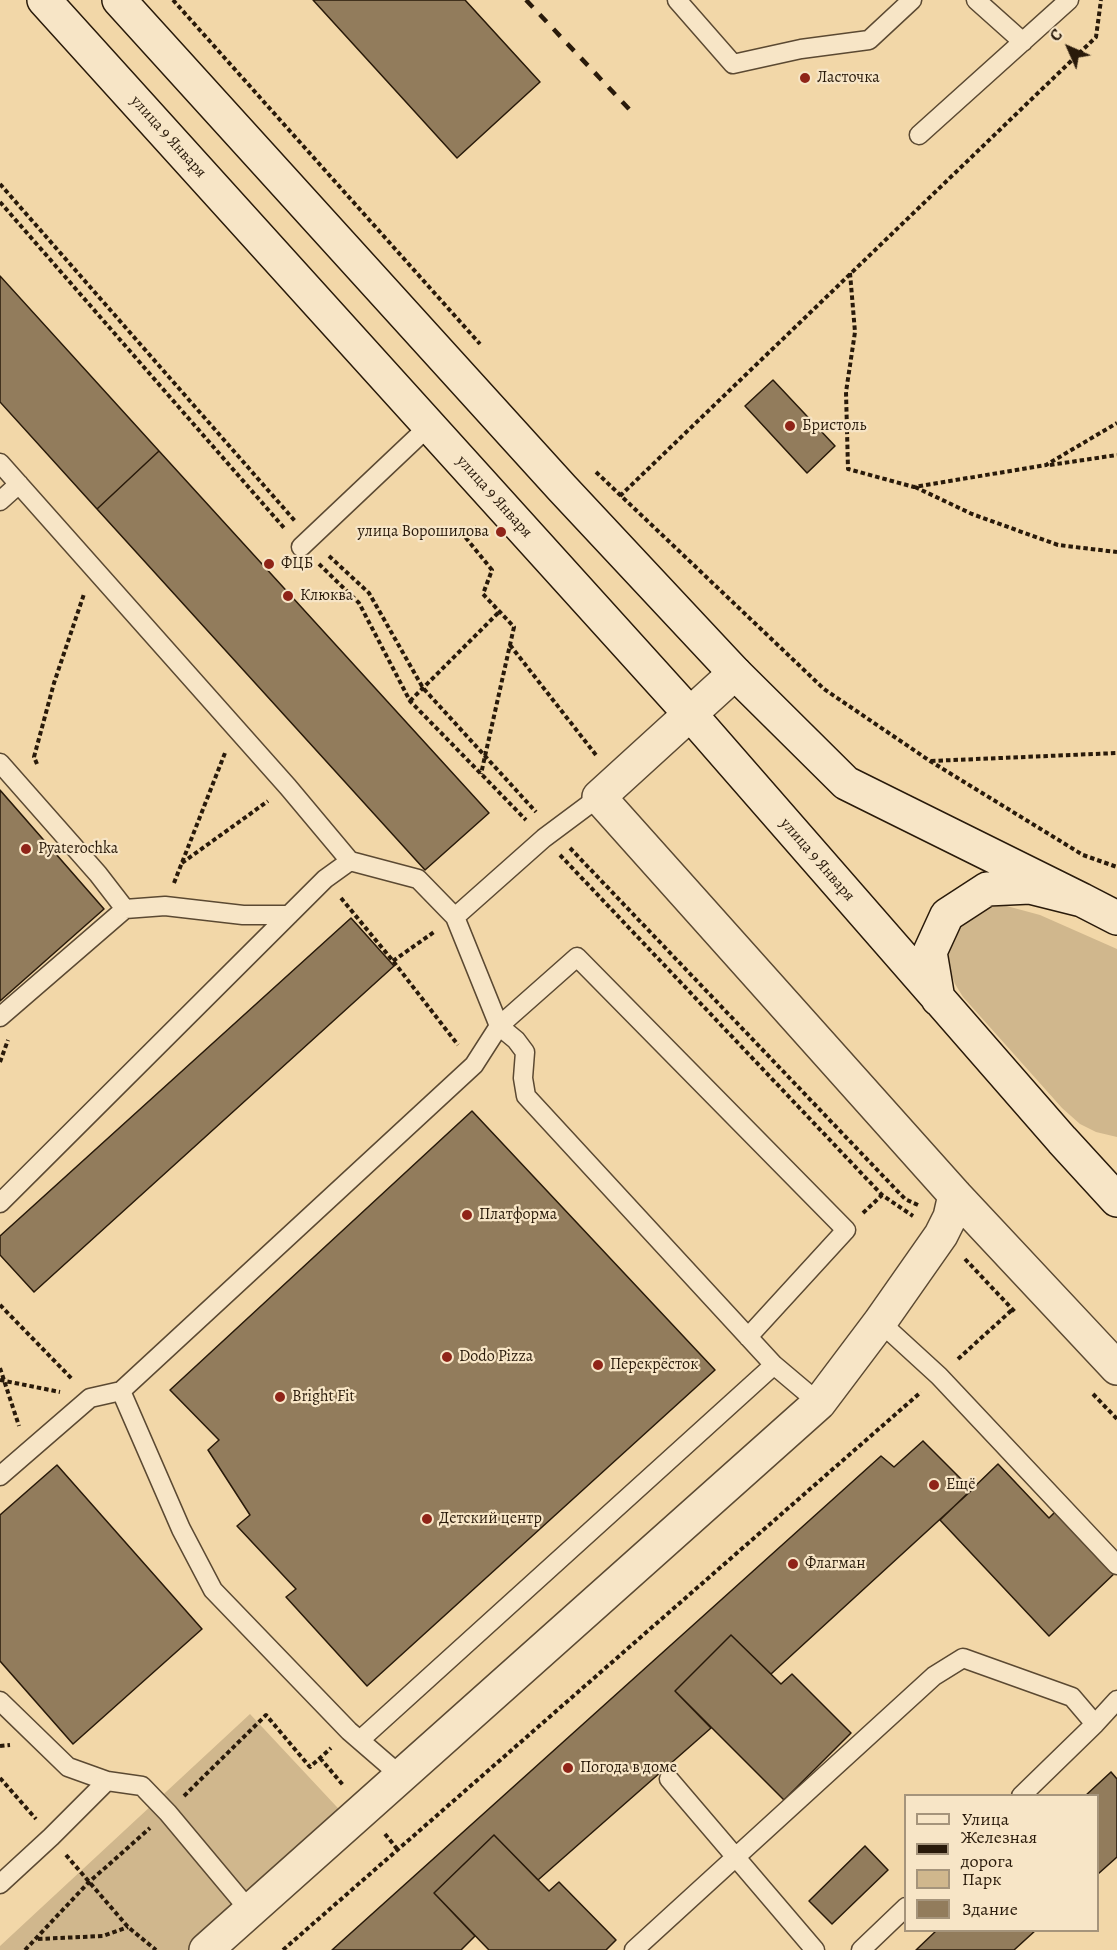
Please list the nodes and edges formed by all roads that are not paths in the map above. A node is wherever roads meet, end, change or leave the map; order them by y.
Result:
1 (44, 0) edge
2 (118, 0) edge
3 (677, 0) edge
4 (912, 0) edge
5 (976, 0) edge
6 (1069, 0) edge
7 (1023, 42) junction
8 (920, 135) dead end
9 (429, 426) junction
10 (0, 463) edge
11 (19, 484) junction
12 (0, 501) edge
13 (301, 547) road end
14 (735, 673) junction
15 (691, 715) junction
16 (0, 763) edge
17 (608, 789) junction
18 (351, 861) junction
19 (1082, 900) junction
20 (125, 909) junction
21 (289, 915) junction
22 (455, 917) junction
23 (1117, 918) edge
24 (938, 999) junction
25 (0, 1017) edge
26 (499, 1026) junction
27 (1062, 1140) junction
28 (1117, 1166) edge
29 (955, 1195) junction
30 (1117, 1200) edge
31 (0, 1203) edge
32 (880, 1322) junction
33 (748, 1337) junction
34 (774, 1365) junction
35 (1117, 1368) edge
36 (121, 1391) junction
37 (819, 1403) junction
38 (0, 1476) edge
39 (1117, 1565) edge
40 (1117, 1700) edge
41 (0, 1701) edge
42 (1095, 1724) junction
43 (360, 1740) junction
44 (401, 1776) junction
45 (669, 1779) dead end
46 (107, 1781) junction
47 (1023, 1794) edge
48 (735, 1857) junction
49 (0, 1884) edge
50 (904, 1909) edge
51 (250, 1911) junction
52 (206, 1950) edge
53 (634, 1950) edge
54 (815, 1950) edge
55 (861, 1950) edge

1 - 9 main road, улица 9 Января
2 - 14 main road
3 - 4 lane
5 - 7 lane
6 - 7 lane
7 - 8 lane
9 - 13 lane
9 - 15 main road, улица 9 Января
10 - 11 lane
11 - 12 lane
11 - 18 lane
14 - 15 main road
14 - 19 main road
15 - 17 main road
15 - 24 main road, улица 9 Января
16 - 20 lane
17 - 22 lane
17 - 29 main road
18 - 21 lane
18 - 22 lane
19 - 23 main road
19 - 24 main road
20 - 21 lane
20 - 25 lane
21 - 31 lane
22 - 26 lane
24 - 27 main road, улица 9 Января
26 - 33 lane
26 - 33 lane
26 - 36 lane
27 - 28 main road
27 - 30 main road
29 - 32 main road
29 - 35 main road
32 - 37 main road
32 - 39 lane
33 - 34 lane
34 - 37 lane
34 - 43 lane
36 - 38 lane
36 - 43 lane
37 - 44 main road
40 - 42 lane
41 - 46 lane
42 - 47 lane
42 - 48 lane
43 - 44 lane
44 - 51 main road
45 - 48 lane
46 - 49 lane
46 - 51 lane
48 - 53 lane
48 - 54 lane
50 - 55 lane
51 - 52 main road

